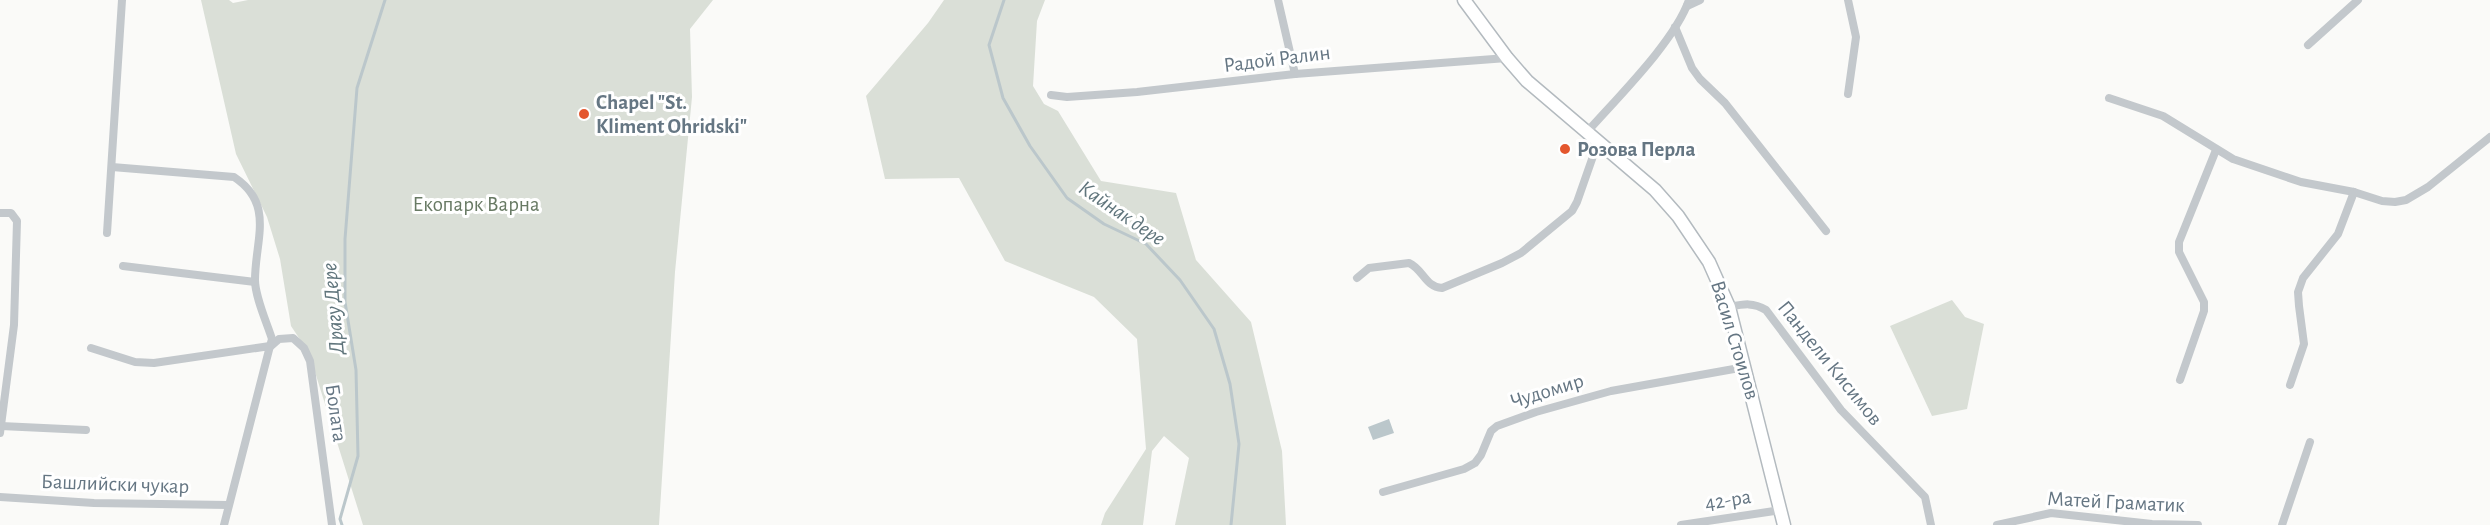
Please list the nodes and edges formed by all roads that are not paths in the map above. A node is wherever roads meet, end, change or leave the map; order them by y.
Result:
1 (122, 0) edge
2 (1278, 0) edge
3 (1464, 0) edge
4 (1700, 0) edge
5 (1848, 0) edge
6 (2358, 0) edge
7 (1688, 3) edge
8 (1675, 27) junction
9 (2308, 45) dead end
10 (1507, 58) junction
11 (1295, 74) junction
12 (1848, 94) dead end
13 (1051, 95) dead end
14 (2109, 98) dead end
15 (1587, 132) junction
16 (2490, 137) edge
17 (1598, 142) junction
18 (2216, 150) junction
19 (112, 168) junction
20 (2354, 192) junction
21 (0, 213) edge
22 (1826, 231) dead end
23 (107, 233) dead end
24 (123, 266) dead end
25 (1357, 278) dead end
26 (255, 282) junction
27 (1729, 306) junction
28 (270, 346) junction
29 (91, 348) dead end
30 (1745, 367) junction
31 (2180, 380) dead end
32 (2290, 385) dead end
33 (0, 430) edge
34 (86, 430) dead end
35 (2310, 441) dead end
36 (1383, 492) dead end
37 (0, 497) edge
38 (228, 505) junction
39 (1781, 510) junction
40 (2152, 524) edge
41 (224, 525) edge
42 (332, 525) edge
43 (1681, 525) edge
44 (1784, 525) edge
45 (1931, 525) edge
46 (1997, 525) edge
47 (2198, 525) edge
48 (2282, 525) edge

1 - 19 street
2 - 11 street
3 - 10 street, Васил Стоилов
4 - 7 street
5 - 12 street
6 - 9 street
7 - 8 street
8 - 15 street
8 - 22 street
10 - 11 street, Радой Ралин
10 - 15 street, Васил Стоилов
11 - 13 street, Радой Ралин
14 - 18 street
15 - 17 street, Васил Стоилов
16 - 20 street
17 - 25 street
17 - 27 street, Васил Стоилов
18 - 20 street
18 - 31 street
19 - 23 street
19 - 26 street
20 - 32 street
21 - 33 street
24 - 26 street
26 - 28 street
27 - 30 street, Васил Стоилов
27 - 45 street, Пандели Кисимов
28 - 29 street
28 - 38 street
28 - 42 street, Болата
30 - 36 street, Чудомир
30 - 39 street, Васил Стоилов
33 - 34 street
35 - 48 street
37 - 38 street, Башлийски чукар
38 - 41 street
39 - 43 street, 42-ра
39 - 44 street, Васил Стоилов
40 - 46 street, Матей Граматик
40 - 47 street, Матей Граматик

